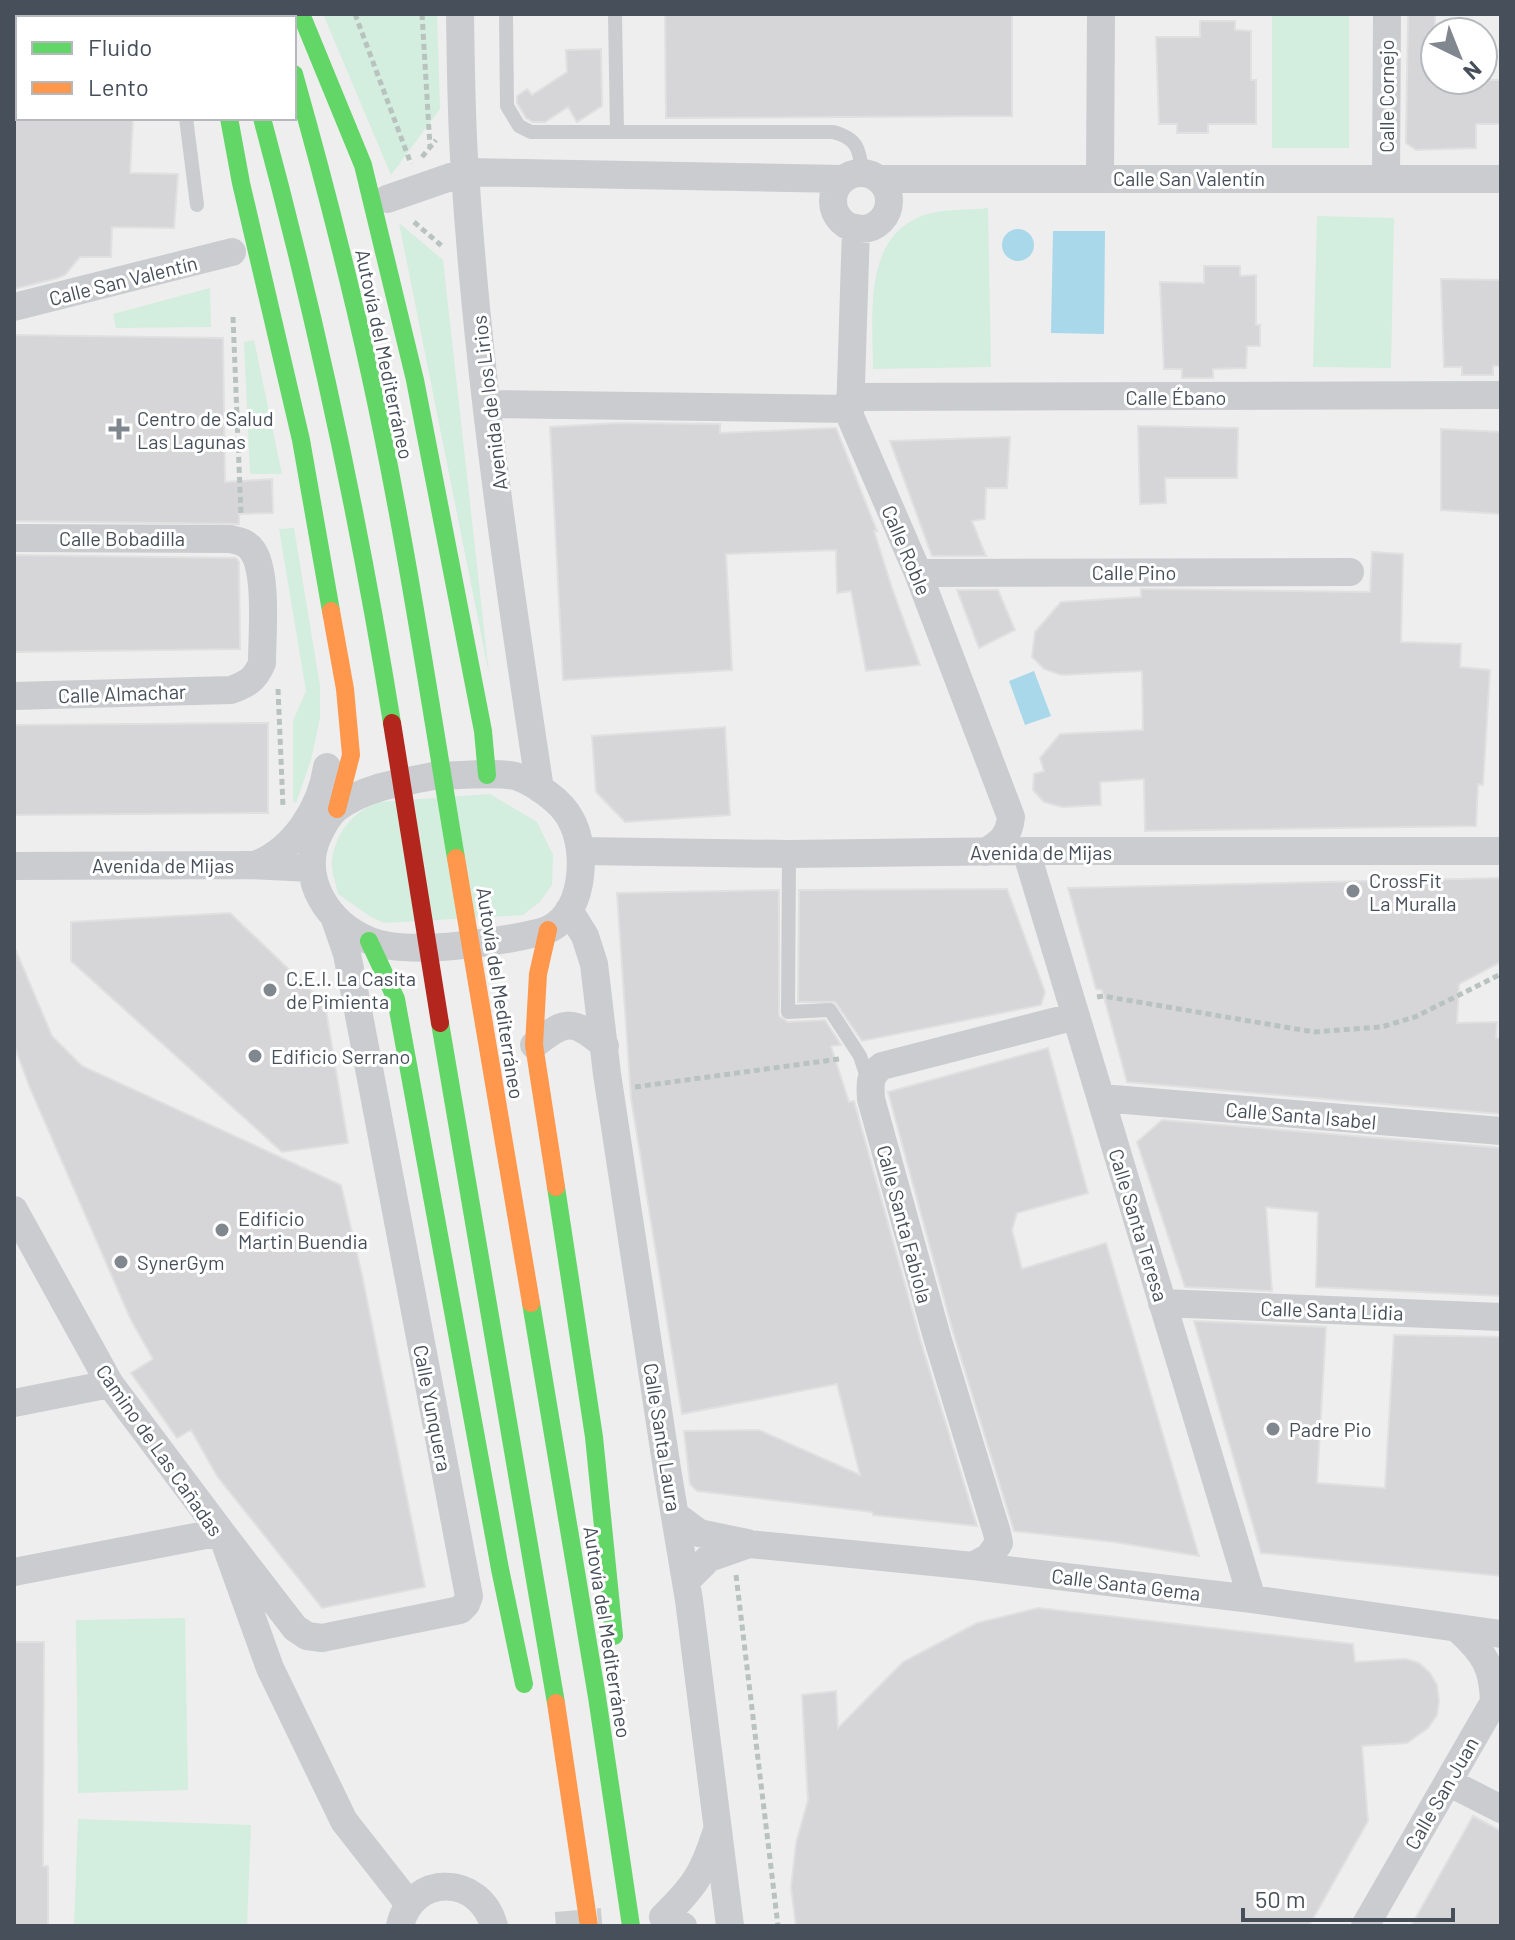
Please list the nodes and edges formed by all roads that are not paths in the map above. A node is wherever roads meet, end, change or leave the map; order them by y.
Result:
1 (301, 14) edge
2 (460, 14) edge
3 (506, 14) edge
4 (615, 14) edge
5 (1101, 14) edge
6 (1387, 14) edge
7 (296, 81) edge
8 (186, 120) edge
9 (229, 120) edge
10 (263, 120) edge
11 (617, 132) junction
12 (465, 172) junction
13 (861, 177) junction
14 (1100, 178) junction
15 (1386, 179) junction
16 (1501, 179) edge
17 (387, 199) road end
18 (197, 205) dead end
19 (856, 228) junction
20 (232, 252) dead end
21 (14, 307) edge
22 (1501, 395) edge
23 (850, 403) junction
24 (488, 404) junction
25 (14, 538) edge
26 (1350, 572) dead end
27 (918, 573) junction
28 (334, 626) junction
29 (231, 690) joint
30 (14, 696) edge
31 (487, 775) junction
32 (540, 789) junction
33 (337, 809) junction
34 (582, 851) junction
35 (1026, 851) junction
36 (1501, 851) edge
37 (985, 852) junction
38 (789, 854) junction
39 (255, 865) junction
40 (14, 866) edge
41 (311, 868) junction
42 (569, 910) junction
43 (335, 919) junction
44 (548, 930) junction
45 (369, 941) junction
46 (1076, 1016) junction
47 (534, 1045) junction
48 (605, 1046) junction
49 (870, 1084) junction
50 (1101, 1098) junction
51 (1501, 1131) edge
52 (18, 1226) edge
53 (1162, 1303) junction
54 (1501, 1317) edge
55 (110, 1384) junction
56 (14, 1403) edge
57 (675, 1515) junction
58 (221, 1532) junction
59 (749, 1544) junction
60 (973, 1566) junction
61 (14, 1572) edge
62 (686, 1581) junction
63 (1252, 1599) junction
64 (1459, 1630) junction
65 (1501, 1634) edge
66 (617, 1659) dead end
67 (1497, 1698) edge
68 (528, 1702) dead end
69 (621, 1738) dead end
70 (1448, 1782) junction
71 (549, 1789) dead end
72 (1501, 1809) edge
73 (717, 1829) junction
74 (623, 1866) junction
75 (582, 1872) junction
76 (405, 1915) edge
77 (494, 1926) edge
78 (589, 1926) edge
79 (631, 1926) edge
80 (683, 1926) edge
81 (730, 1926) edge
82 (1365, 1926) edge

1 - 31 highway
2 - 12 street, Avenida de los Lirios
3 - 11 lane
4 - 11 lane
5 - 14 street
6 - 15 street, Calle Cornejo
7 - 74 highway, Autovía del Mediterráneo
8 - 18 lane
9 - 28 highway
10 - 75 highway
11 - 13 lane
12 - 13 street, Calle San Valentín
12 - 17 street
12 - 24 street, Avenida de los Lirios
13 - 14 street, Calle San Valentín
13 - 19 street
13 - 19 street
14 - 15 street, Calle San Valentín
15 - 16 street, Calle San Valentín
19 - 23 street, Calle Roble
20 - 21 street, Calle San Valentín
22 - 23 street, Calle Ébano
23 - 24 street, Calle Ébano
23 - 27 street, Calle Roble
24 - 32 street, Avenida de los Lirios
25 - 29 street, Calle Bobadilla
26 - 27 street, Calle Pino
27 - 37 street, Calle Roble
28 - 33 highway
28 - 39 street
29 - 30 street, Calle Almachar
31 - 32 street
31 - 33 street
32 - 34 street
33 - 41 street
34 - 38 street, Avenida de Mijas
34 - 42 street
35 - 36 street, Avenida de Mijas
35 - 37 street, Avenida de Mijas
35 - 46 street, Calle Santa Teresa
37 - 38 street, Avenida de Mijas
38 - 49 lane
39 - 40 street, Avenida de Mijas
39 - 41 street, Avenida de Mijas
41 - 43 street
42 - 44 street
42 - 48 street, Calle Santa Laura
43 - 45 street
43 - 58 street, Calle Yunquera
44 - 45 street
44 - 47 highway
45 - 68 highway
46 - 49 street
46 - 50 street, Calle Santa Teresa
47 - 48 street
47 - 66 highway
48 - 57 street, Calle Santa Laura
49 - 60 street, Calle Santa Fabiola
50 - 51 street, Calle Santa Isabel
50 - 53 street, Calle Santa Teresa
52 - 55 street, Camino de Las Cañadas
53 - 54 street, Calle Santa Lidia
53 - 63 street, Calle Santa Teresa
55 - 56 street
55 - 58 street, Camino de Las Cañadas
57 - 59 street, Calle Santa Gema
57 - 62 street, Calle Santa Laura
58 - 61 street
58 - 76 street, Camino de Las Cañadas
59 - 60 street, Calle Santa Gema
59 - 62 street, Calle Santa Gema
60 - 63 street, Calle Santa Gema
62 - 73 street, Calle Santa Laura
63 - 64 street, Calle Santa Gema
64 - 65 street, Calle Santa Gema
64 - 67 street, Calle San Juan
67 - 70 street, Calle San Juan
69 - 74 highway
70 - 72 street
70 - 82 street, Calle San Juan
71 - 75 highway
73 - 80 street, Calle Santa Laura
73 - 81 street, Calle Santa Laura
74 - 79 highway, Autovía del Mediterráneo
75 - 78 highway
76 - 77 street

